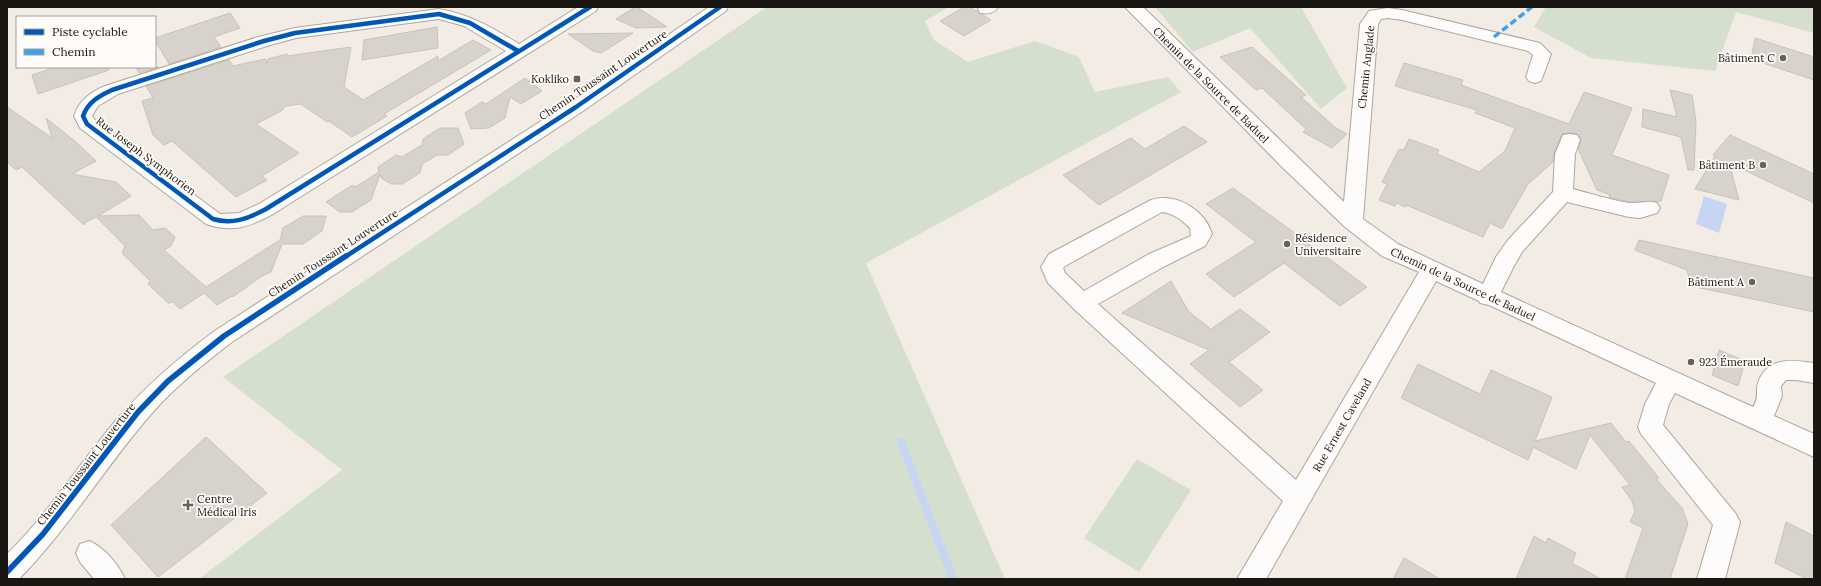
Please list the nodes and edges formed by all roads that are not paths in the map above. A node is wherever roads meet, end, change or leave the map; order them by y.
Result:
1 (590, 7) edge
2 (720, 7) edge
3 (1133, 7) edge
4 (1386, 10) edge
5 (518, 51) junction
6 (1535, 77) dead end
7 (1570, 140) dead end
8 (1563, 194) junction
9 (1650, 208) dead end
10 (1352, 222) junction
11 (1431, 270) junction
12 (1488, 297) junction
13 (1082, 302) junction
14 (1814, 373) edge
15 (1670, 379) junction
16 (1758, 420) junction
17 (1814, 446) edge
18 (1299, 499) junction
19 (89, 553) dead end
20 (7, 572) edge
21 (111, 579) edge
22 (1251, 579) edge
23 (1711, 579) edge

1 - 5 street, Rue Joseph Symphorien
2 - 20 street, Chemin Toussaint Louverture
3 - 10 street, Chemin de la Source de Baduel
4 - 6 street, Chemin Anglade
4 - 10 street, Chemin Anglade
5 - 5 street, Rue Joseph Symphorien
7 - 8 street
8 - 9 street
8 - 12 street
10 - 11 street, Chemin de la Source de Baduel
11 - 12 street, Chemin de la Source de Baduel
11 - 18 street, Rue Ernest Caveland
12 - 15 street, Chemin de la Source de Baduel
13 - 13 street
13 - 18 street
14 - 16 street
15 - 16 street, Chemin de la Source de Baduel
15 - 23 street
16 - 17 street, Chemin de la Source de Baduel
18 - 22 street, Rue Ernest Caveland
19 - 21 street

